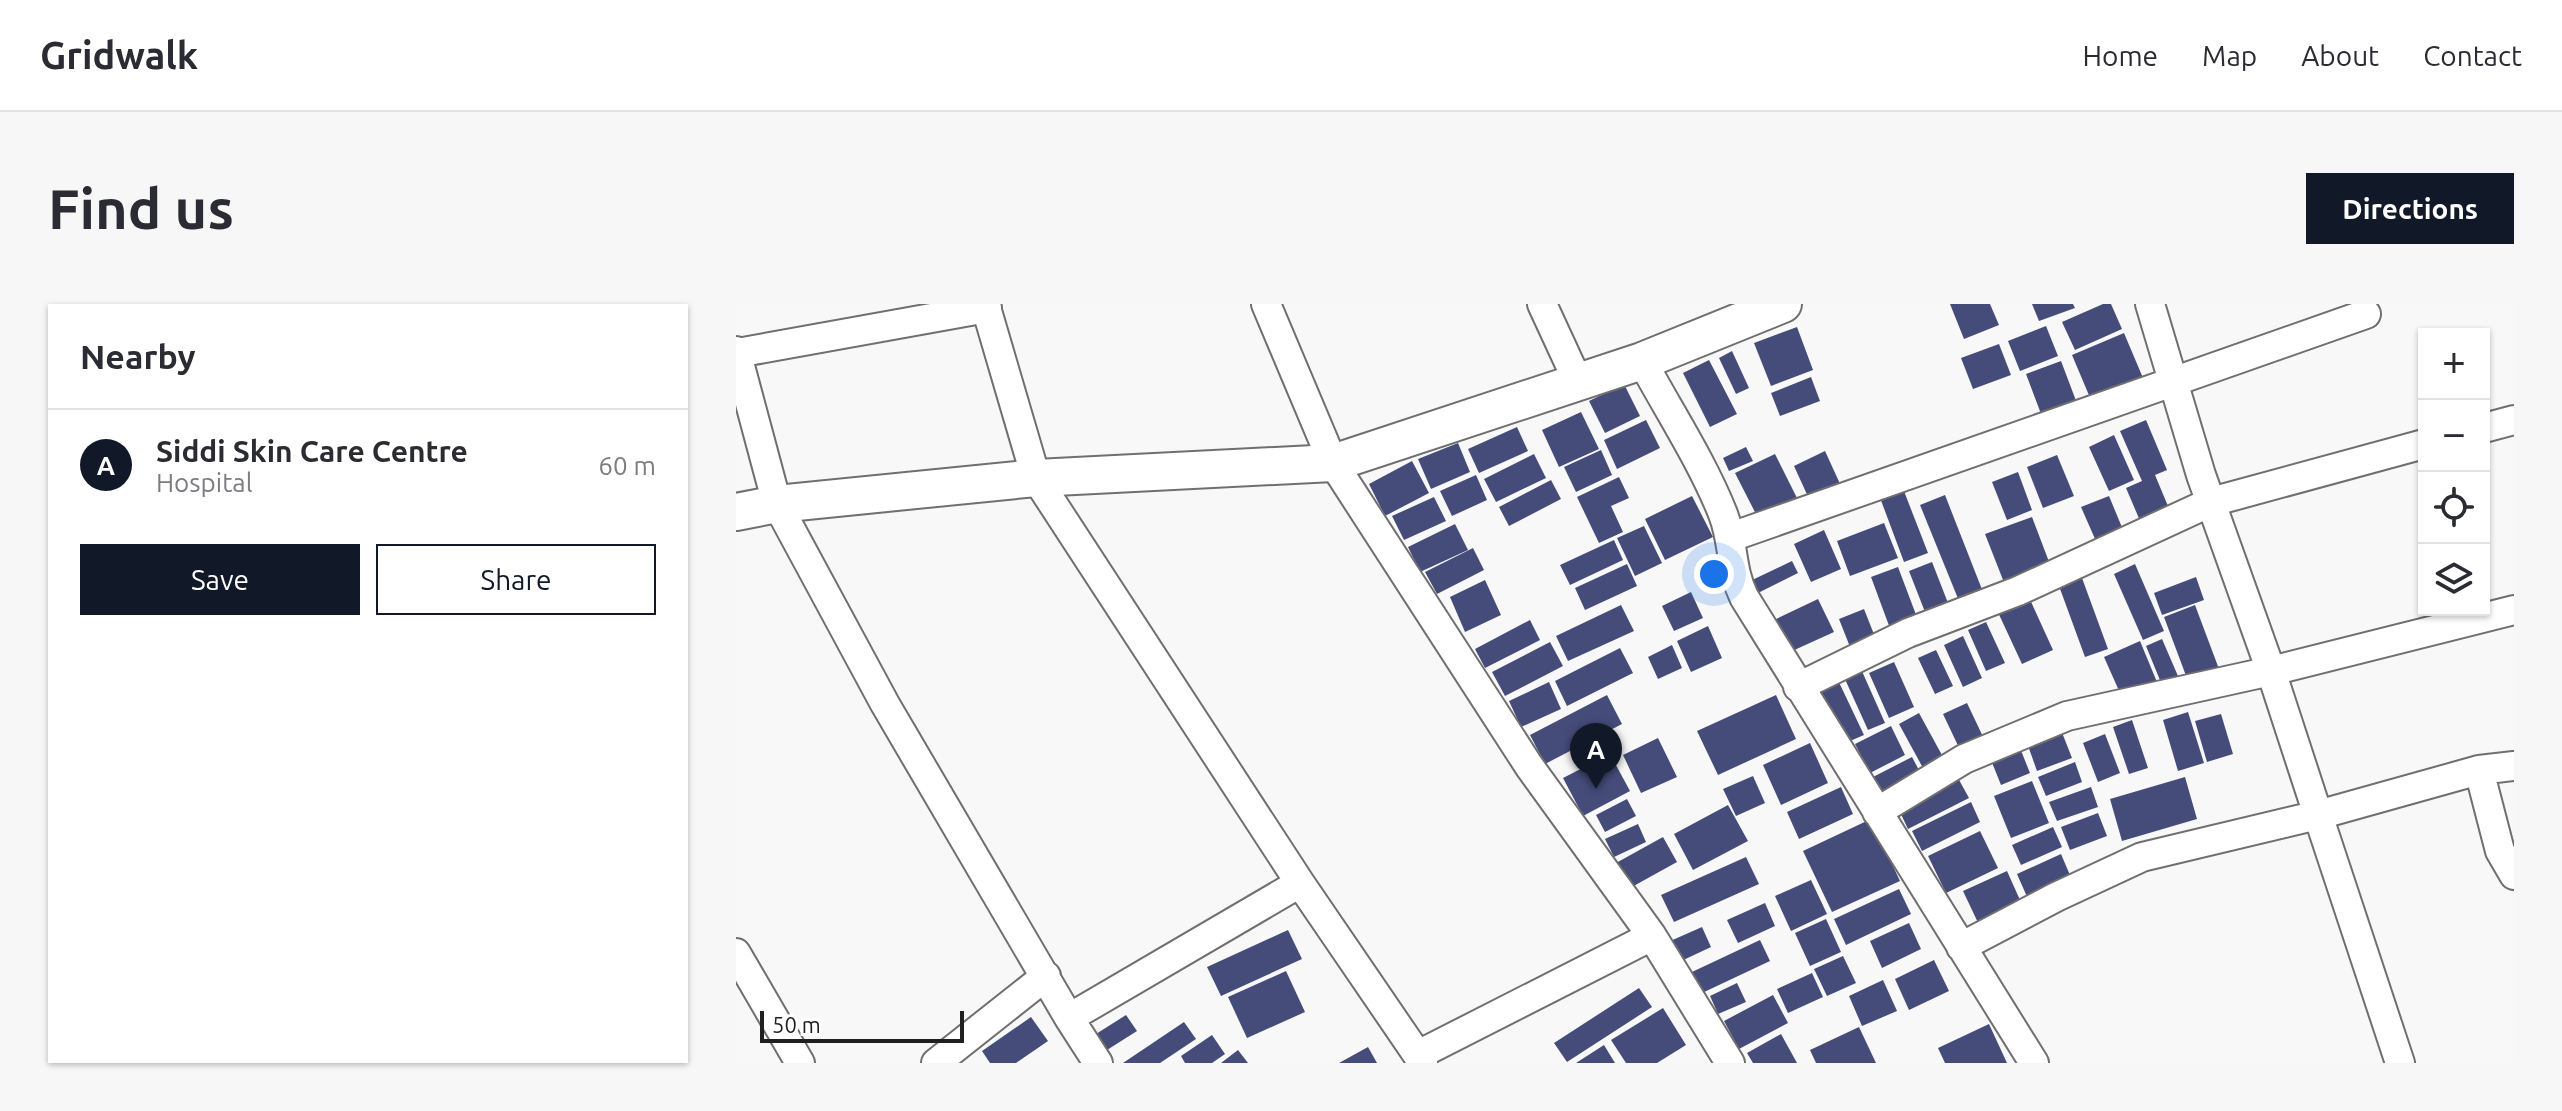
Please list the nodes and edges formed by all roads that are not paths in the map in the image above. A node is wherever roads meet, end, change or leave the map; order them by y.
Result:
1 (1266, 304) edge
2 (1542, 304) edge
3 (2150, 304) edge
4 (1779, 305) edge
5 (986, 306) edge
6 (2372, 307) edge
7 (736, 352) edge
8 (1642, 361) junction
9 (2173, 381) junction
10 (1578, 382) junction
11 (2514, 420) edge
12 (2490, 426) edge
13 (2418, 446) edge
14 (1333, 463) junction
15 (1036, 478) junction
16 (2211, 502) junction
17 (777, 504) junction
18 (736, 512) edge
19 (1731, 537) junction
20 (2514, 610) edge
21 (2271, 671) junction
22 (1798, 687) junction
23 (2514, 766) edge
24 (2479, 770) junction
25 (1877, 812) junction
26 (2318, 815) junction
27 (2514, 875) edge
28 (1300, 883) junction
29 (1652, 936) junction
30 (1961, 947) junction
31 (736, 953) edge
32 (1046, 976) junction
33 (1069, 1018) junction
34 (1421, 1059) edge
35 (800, 1063) edge
36 (936, 1063) edge
37 (1098, 1063) edge
38 (1730, 1063) edge
39 (2034, 1063) edge
40 (2400, 1063) edge

1 - 14 street
2 - 10 street
3 - 9 street
4 - 8 main road
5 - 7 street
5 - 15 street
6 - 9 street
7 - 17 street
8 - 10 main road
8 - 19 street
9 - 16 street
9 - 19 street
10 - 14 main road
11 - 12 street
13 - 16 street
14 - 15 main road
14 - 29 street
15 - 17 main road
15 - 28 street
16 - 21 street
16 - 22 street
17 - 18 main road
17 - 32 street
19 - 22 street
20 - 21 street
21 - 25 street
21 - 26 street
22 - 25 street
23 - 24 street
24 - 26 street
24 - 27 street
25 - 30 street
26 - 30 street
26 - 40 street
28 - 33 street
28 - 34 street
29 - 34 street
29 - 38 street
30 - 39 street
31 - 35 street
32 - 33 street
32 - 36 street
33 - 37 street

